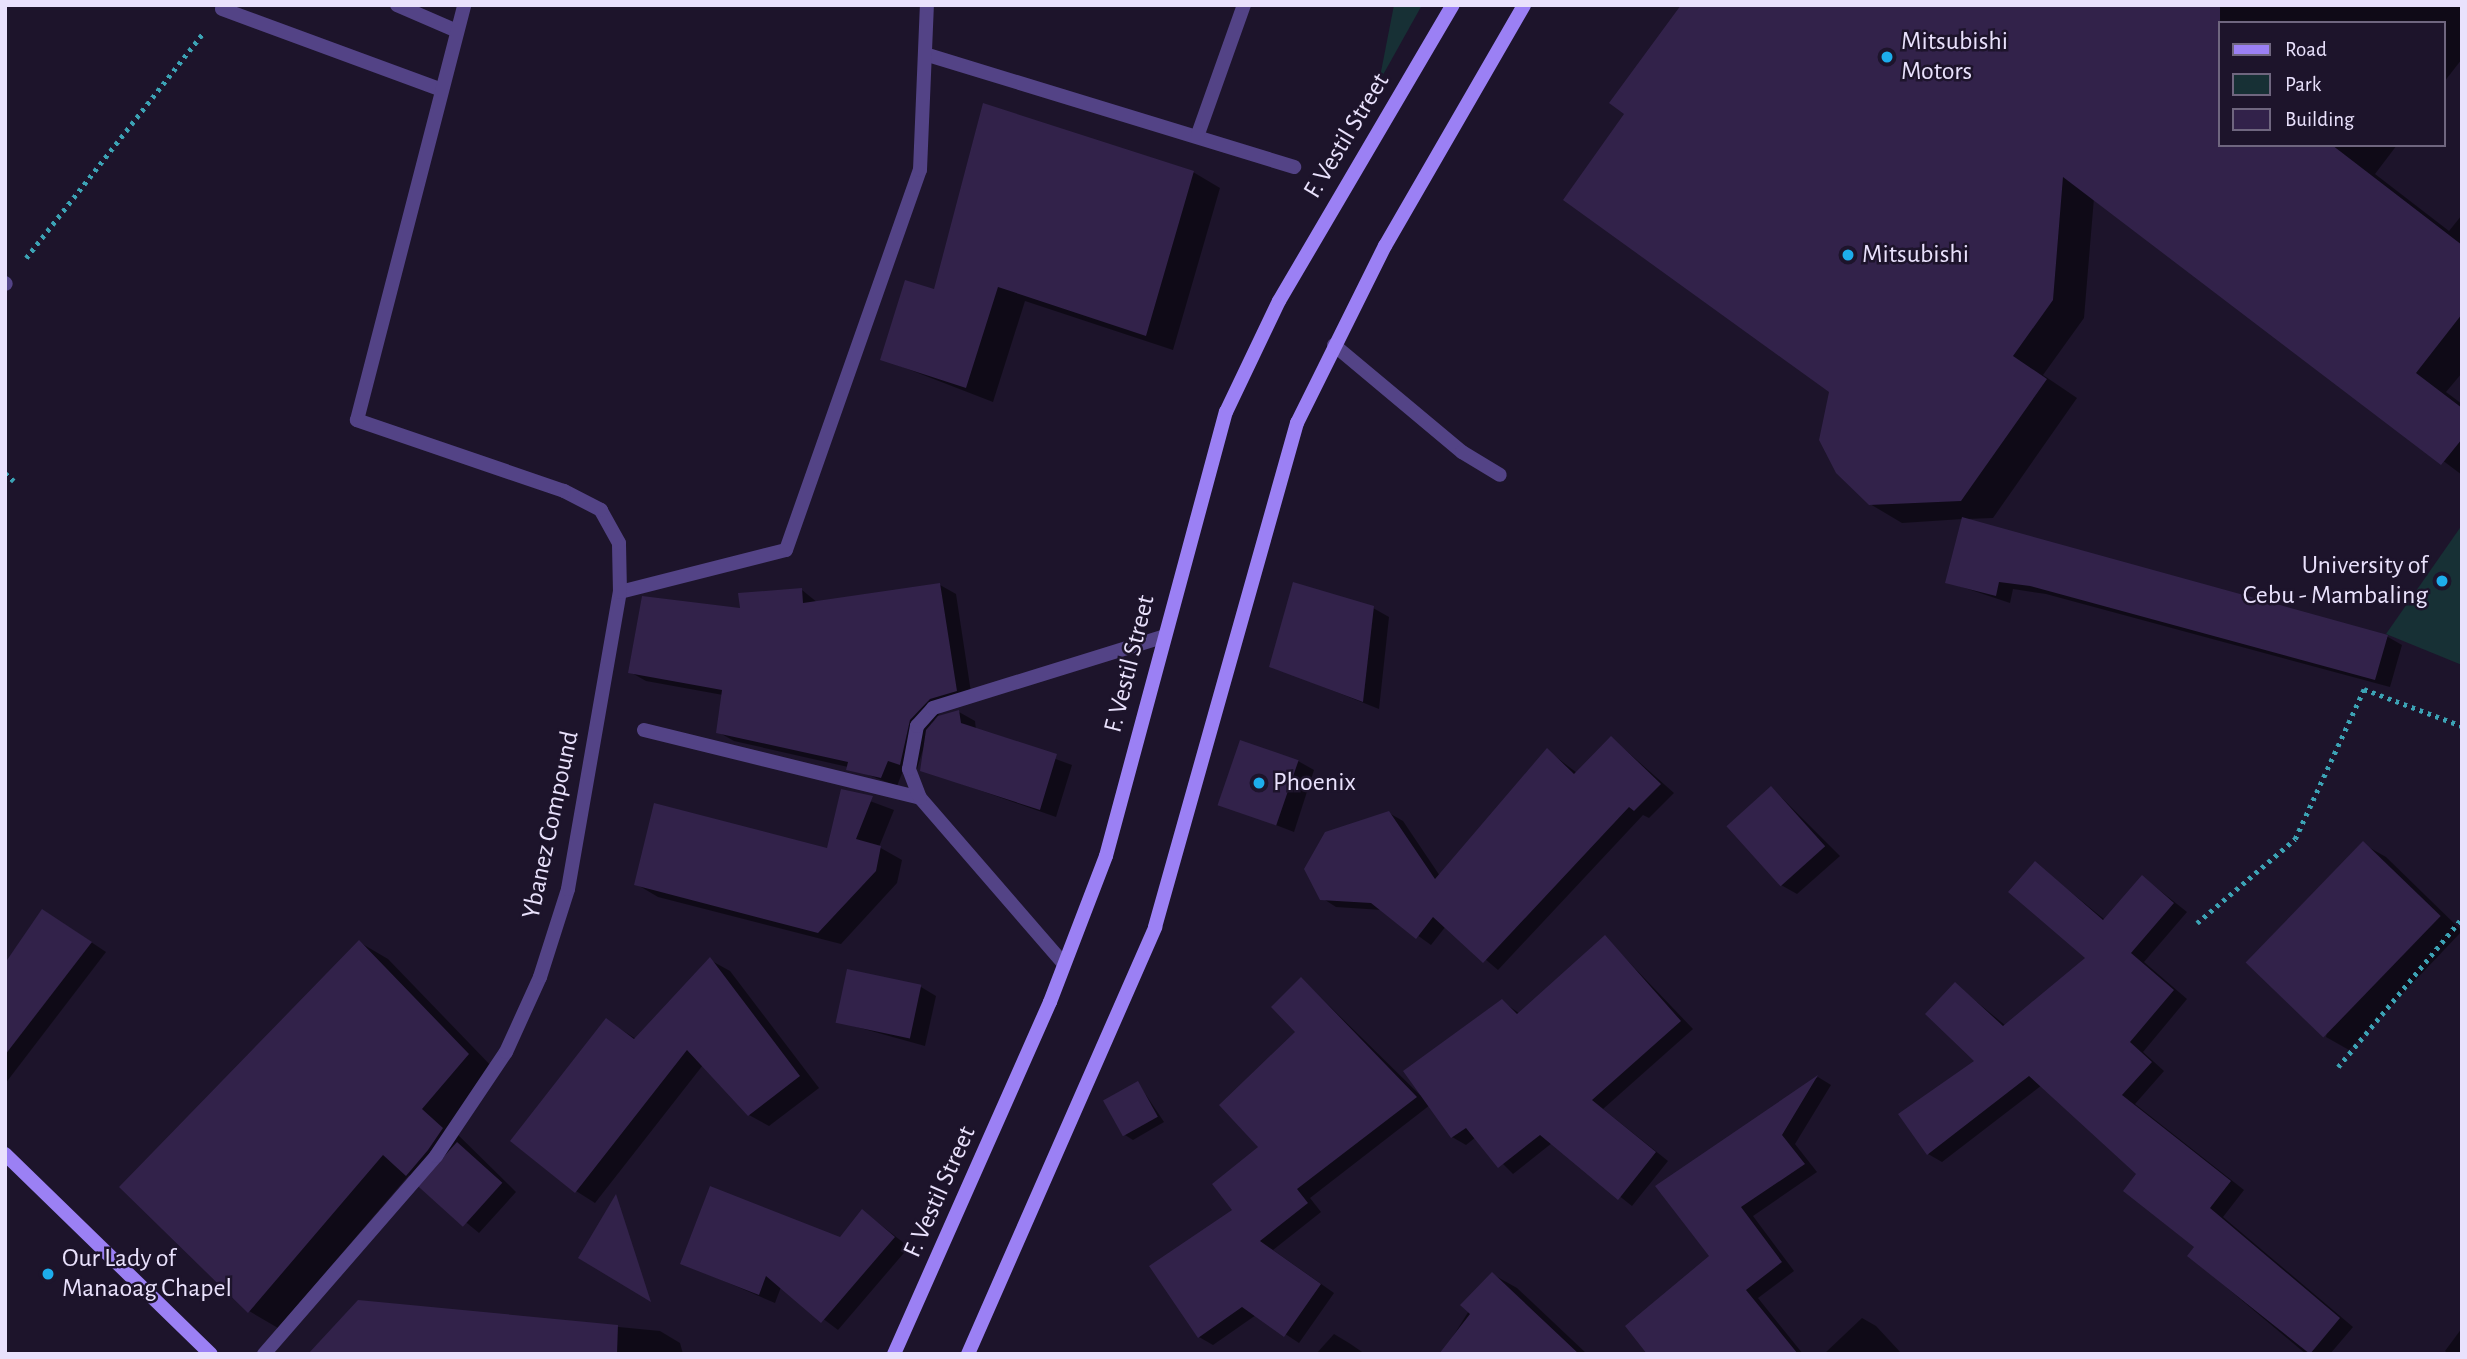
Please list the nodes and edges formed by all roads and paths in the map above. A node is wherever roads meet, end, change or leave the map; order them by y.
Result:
1 (397, 5) edge
2 (464, 5) edge
3 (927, 5) edge
4 (1244, 5) edge
5 (1453, 5) edge
6 (1524, 5) edge
7 (222, 9) joint
8 (457, 31) junction
9 (928, 55) junction
10 (440, 89) junction
11 (1198, 134) junction
12 (1294, 167) dead end
13 (5, 284) edge
14 (1334, 345) junction
15 (5, 473) edge
16 (1500, 475) dead end
17 (14, 481) dead end
18 (620, 592) junction
19 (1162, 637) junction
20 (2462, 726) edge
21 (644, 730) dead end
22 (920, 798) junction
23 (2462, 918) edge
24 (2197, 923) dead end
25 (1065, 964) junction
26 (2338, 1067) dead end
27 (5, 1154) edge
28 (211, 1354) edge
29 (264, 1354) edge
30 (894, 1354) edge
31 (968, 1354) edge

1 - 8 street
2 - 8 street
3 - 9 street
4 - 11 street
5 - 19 main road, F. Vestil Street
6 - 14 main road
7 - 10 street
7 - 13 path
8 - 10 street
9 - 11 street
9 - 18 street
10 - 18 street, Ybanez Compound
11 - 12 street
14 - 16 street
14 - 31 main road
15 - 17 path
18 - 29 street, Ybanez Compound
19 - 22 street
19 - 25 main road, F. Vestil Street
20 - 24 path
21 - 22 street
22 - 25 street
23 - 26 path
25 - 30 main road, F. Vestil Street
27 - 28 main road

